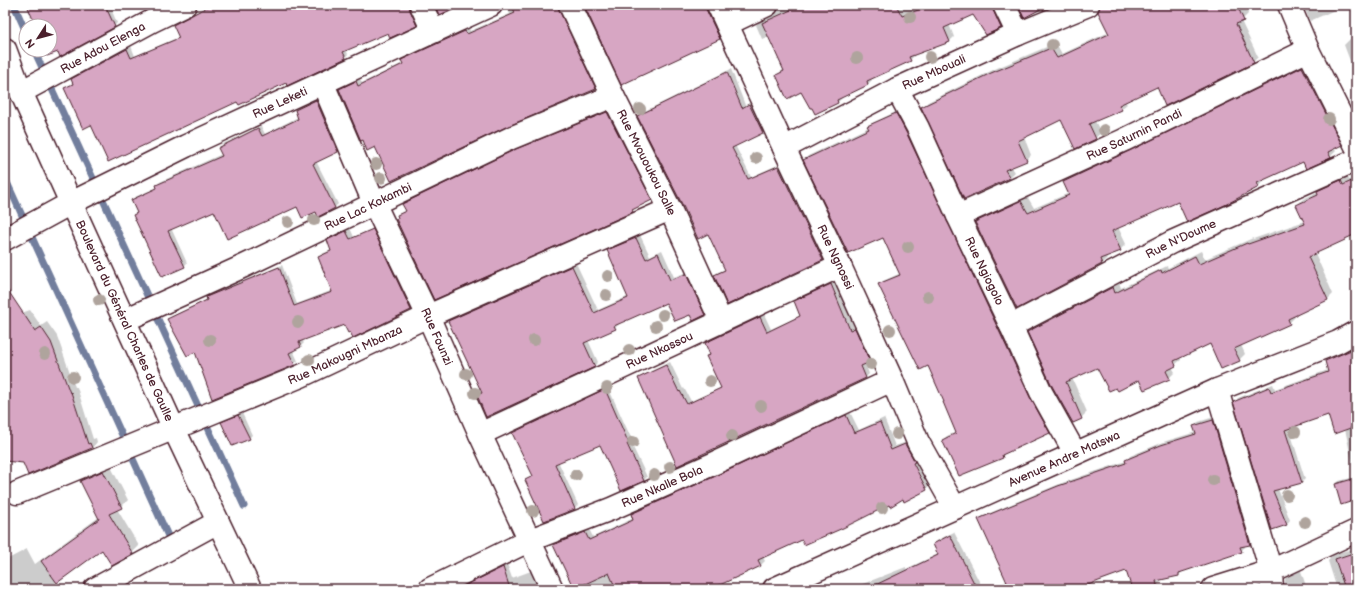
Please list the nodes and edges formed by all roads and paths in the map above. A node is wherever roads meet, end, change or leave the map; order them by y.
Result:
1 (185, 5) edge
2 (421, 5) edge
3 (491, 5) edge
4 (570, 5) edge
5 (767, 5) edge
6 (1004, 5) edge
7 (1088, 5) edge
8 (1289, 5) edge
9 (149, 13) edge
10 (722, 14) edge
11 (433, 31) junction
12 (1018, 34) junction
13 (5, 49) edge
14 (1308, 50) junction
15 (323, 84) junction
16 (897, 89) junction
17 (20, 92) junction
18 (613, 96) junction
19 (1356, 146) edge
20 (784, 148) junction
21 (1356, 160) edge
22 (71, 203) junction
23 (374, 203) junction
24 (670, 209) junction
25 (958, 216) junction
26 (5, 239) edge
27 (840, 266) junction
28 (428, 316) junction
29 (125, 320) junction
30 (721, 321) junction
31 (1011, 326) junction
32 (1356, 332) edge
33 (892, 380) junction
34 (1217, 390) junction
35 (174, 429) junction
36 (480, 434) junction
37 (1075, 453) junction
38 (17, 493) dead end
39 (955, 508) junction
40 (218, 522) junction
41 (1356, 531) edge
42 (530, 540) junction
43 (1271, 580) edge
44 (96, 589) edge
45 (250, 589) edge
46 (430, 589) edge
47 (552, 589) edge
48 (774, 589) edge
49 (1214, 589) edge

1 - 9 street, Rue Adou Elenga
2 - 11 street
3 - 11 street, Rue Leketi
4 - 18 street, Rue Mvououkou Salle
5 - 10 street
6 - 12 street
7 - 12 street, Rue Mbouali
8 - 14 street
9 - 17 street, Rue Adou Elenga
10 - 20 street, Rue Ngnossi
11 - 15 street, Rue Leketi
12 - 16 street, Rue Mbouali
13 - 17 street, Boulevard du Général Charles de Gaulle
14 - 19 street
14 - 25 street, Rue Saturnin Pandi
15 - 22 street, Rue Leketi
15 - 23 street, Rue Founzi
16 - 20 street, Rue Mbouali
16 - 25 street, Rue Ngiogolo
17 - 22 street, Boulevard du Général Charles de Gaulle
18 - 23 street, Rue Lac Kokambi
18 - 24 street, Rue Mvououkou Salle
20 - 27 street, Rue Ngnossi
21 - 31 street, Rue N'Doume
22 - 26 street, Rue Leketi
22 - 29 street, Boulevard du Général Charles de Gaulle
23 - 28 street, Rue Founzi
23 - 29 street, Rue Lac Kokambi
24 - 28 street, Rue Makougni Mbanza
24 - 30 street, Rue Mvououkou Salle
25 - 31 street, Rue Ngiogolo
27 - 30 street, Rue Nkassou
27 - 33 street, Rue Ngnossi
28 - 35 street, Rue Makougni Mbanza
28 - 36 street, Rue Founzi
29 - 35 street, Boulevard du Général Charles de Gaulle
30 - 36 street, Rue Nkassou
31 - 37 street, Rue Ngiogolo
32 - 34 street, Avenue Andre Matswa
33 - 39 street, Rue Ngnossi
33 - 42 street, Rue Nkalle Bola
34 - 37 street, Avenue Andre Matswa
34 - 43 street
35 - 38 street, Rue Makougni Mbanza
35 - 40 street, Boulevard du Général Charles de Gaulle
36 - 42 street, Rue Founzi
37 - 39 street, Avenue Andre Matswa
39 - 48 street, Avenue Andre Matswa
40 - 44 street
40 - 45 street, Boulevard du Général Charles de Gaulle
41 - 43 street
42 - 46 street, Rue Nkalle Bola
42 - 47 street, Rue Founzi
43 - 49 street

